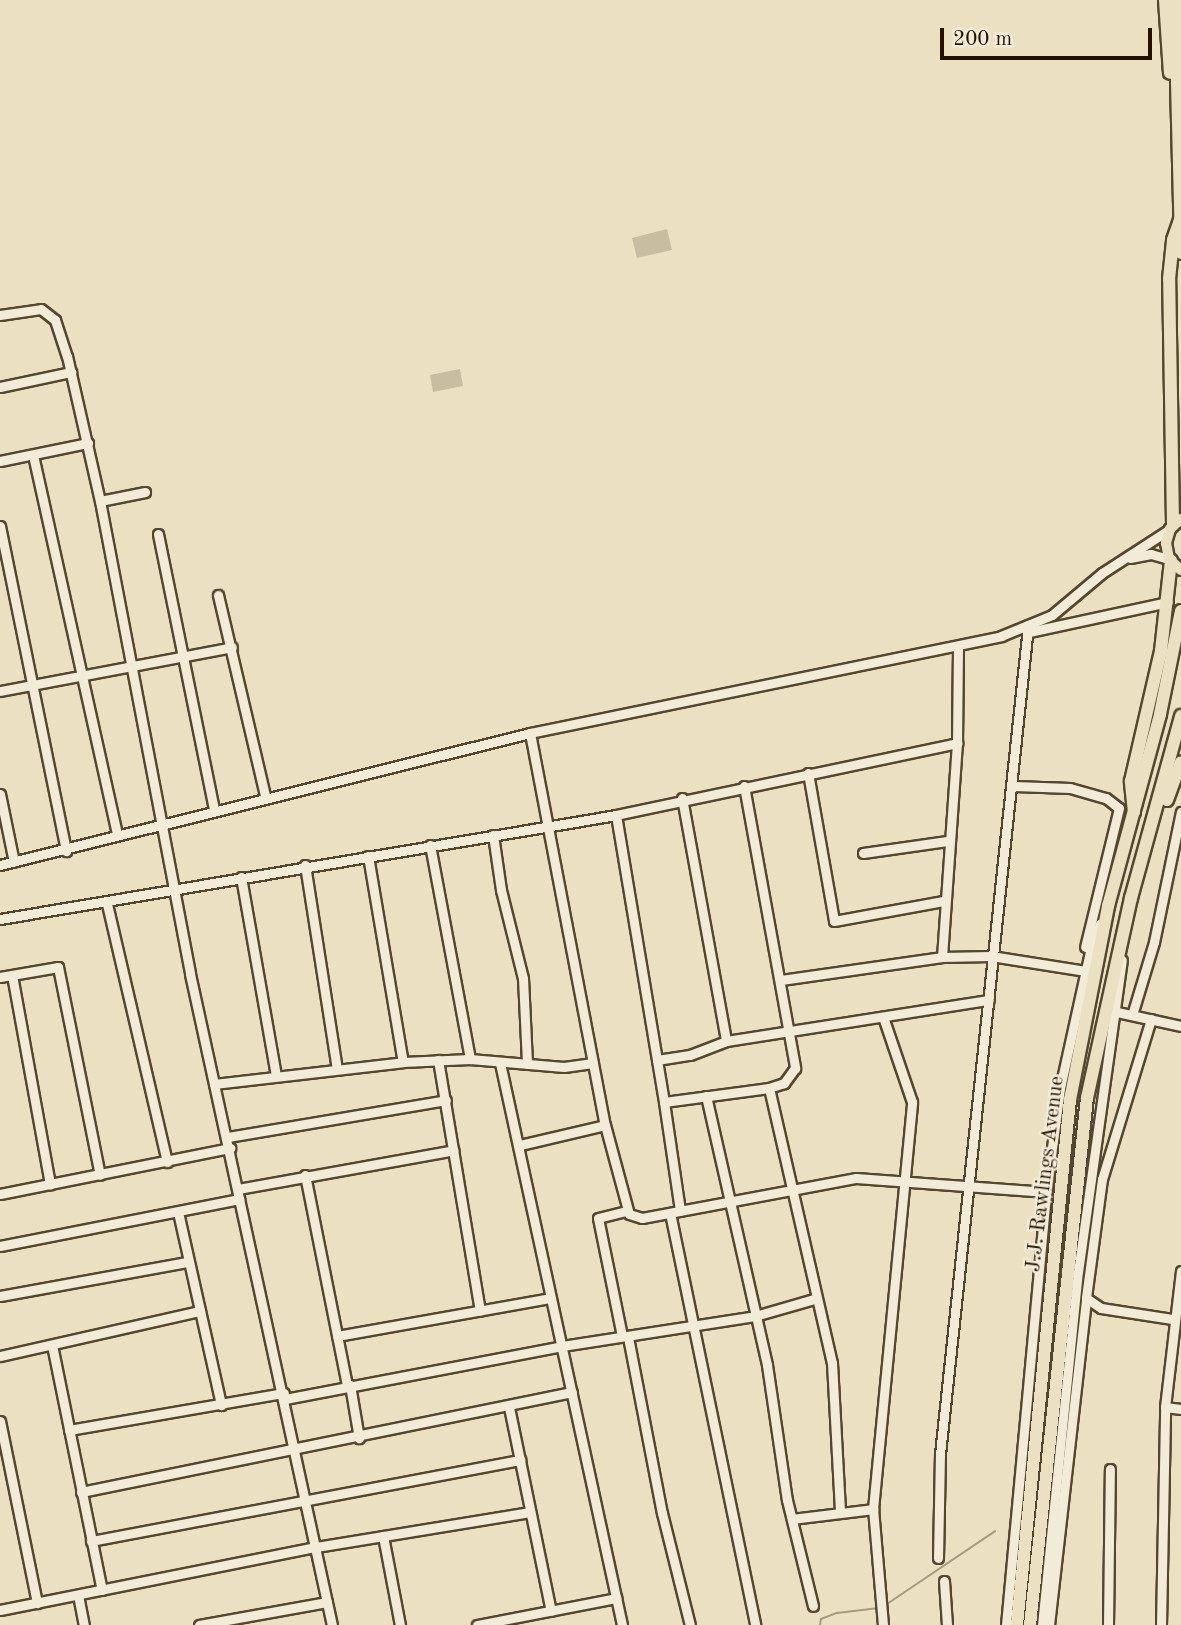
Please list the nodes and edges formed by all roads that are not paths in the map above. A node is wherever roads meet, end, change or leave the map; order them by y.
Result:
1 (1165, 0) edge
2 (1175, 0) edge
3 (1177, 93) junction
4 (1180, 220) edge
5 (1181, 253) edge
6 (0, 315) edge
7 (71, 372) junction
8 (0, 387) edge
9 (88, 443) junction
10 (33, 455) junction
11 (0, 461) edge
12 (145, 492) dead end
13 (100, 501) junction
14 (1175, 524) edge
15 (1, 532) edge
16 (158, 534) dead end
17 (1119, 561) junction
18 (1174, 563) edge
19 (218, 595) dead end
20 (1168, 602) junction
21 (1181, 611) edge
22 (1029, 629) junction
23 (958, 646) junction
24 (232, 647) junction
25 (183, 655) junction
26 (132, 662) junction
27 (83, 673) junction
28 (34, 684) junction
29 (0, 691) edge
30 (1181, 717) edge
31 (530, 733) junction
32 (957, 743) junction
33 (1181, 762) edge
34 (808, 773) junction
35 (744, 786) junction
36 (1014, 786) junction
37 (0, 794) edge
38 (265, 796) junction
39 (682, 798) junction
40 (214, 809) junction
41 (1181, 812) edge
42 (1135, 814) junction
43 (616, 815) junction
44 (163, 822) junction
45 (547, 827) junction
46 (117, 835) junction
47 (493, 835) junction
48 (1152, 835) junction
49 (947, 841) junction
50 (430, 845) junction
51 (66, 851) junction
52 (863, 853) dead end
53 (368, 856) junction
54 (14, 862) junction
55 (0, 865) edge
56 (305, 865) junction
57 (241, 877) junction
58 (174, 891) junction
59 (943, 901) junction
60 (107, 904) junction
61 (1108, 906) junction
62 (0, 919) edge
63 (1122, 941) junction
64 (992, 956) junction
65 (942, 957) junction
66 (1083, 970) junction
67 (12, 975) junction
68 (0, 977) edge
69 (781, 980) junction
70 (989, 1000) junction
71 (1117, 1013) junction
72 (1132, 1015) junction
73 (883, 1017) junction
74 (1151, 1019) junction
75 (1181, 1026) edge
76 (791, 1032) junction
77 (726, 1041) junction
78 (470, 1059) junction
79 (438, 1060) junction
80 (657, 1060) junction
81 (403, 1062) junction
82 (500, 1063) junction
83 (593, 1063) junction
84 (527, 1064) junction
85 (337, 1069) junction
86 (276, 1075) junction
87 (214, 1084) junction
88 (769, 1088) junction
89 (706, 1097) junction
90 (446, 1100) junction
91 (664, 1102) junction
92 (605, 1125) junction
93 (228, 1137) junction
94 (520, 1145) junction
95 (230, 1148) junction
96 (454, 1150) junction
97 (167, 1161) junction
98 (100, 1175) junction
99 (305, 1175) junction
100 (901, 1183) junction
101 (50, 1185) junction
102 (967, 1186) junction
103 (792, 1187) junction
104 (1046, 1192) junction
105 (0, 1194) edge
106 (239, 1194) junction
107 (727, 1200) junction
108 (627, 1211) junction
109 (178, 1212) junction
110 (675, 1212) junction
111 (0, 1247) edge
112 (187, 1262) junction
113 (1181, 1271) edge
114 (1179, 1294) edge
115 (0, 1296) edge
116 (550, 1298) junction
117 (814, 1299) junction
118 (1075, 1301) junction
119 (1035, 1302) junction
120 (1051, 1304) junction
121 (480, 1310) junction
122 (200, 1311) junction
123 (755, 1316) junction
124 (1172, 1319) junction
125 (692, 1328) junction
126 (337, 1336) junction
127 (625, 1336) junction
128 (52, 1345) junction
129 (562, 1346) junction
130 (0, 1356) edge
131 (348, 1385) junction
132 (572, 1392) junction
133 (284, 1396) junction
134 (221, 1405) junction
135 (509, 1407) junction
136 (1165, 1407) junction
137 (1181, 1409) edge
138 (0, 1420) edge
139 (69, 1430) junction
140 (359, 1438) junction
141 (296, 1450) junction
142 (520, 1460) junction
143 (1110, 1469) dead end
144 (81, 1492) junction
145 (306, 1498) junction
146 (873, 1509) junction
147 (840, 1511) junction
148 (530, 1512) junction
149 (792, 1519) junction
150 (383, 1536) junction
151 (92, 1541) junction
152 (316, 1547) junction
153 (938, 1558) dead end
154 (944, 1581) dead end
155 (102, 1590) junction
156 (78, 1595) junction
157 (616, 1598) junction
158 (327, 1602) junction
159 (37, 1603) junction
160 (813, 1606) dead end
161 (0, 1610) edge
162 (551, 1611) junction
163 (84, 1625) edge
164 (199, 1625) edge
165 (332, 1625) edge
166 (400, 1625) edge
167 (477, 1625) edge
168 (622, 1625) edge
169 (690, 1625) edge
170 (755, 1625) edge
171 (883, 1625) edge
172 (947, 1625) edge
173 (1006, 1625) edge
174 (1017, 1625) edge
175 (1030, 1625) edge
176 (1042, 1625) edge
177 (1049, 1625) edge
178 (1108, 1625) edge
179 (1161, 1625) edge

1 - 3 highway
2 - 3 highway
3 - 4 highway
4 - 5 highway
4 - 14 highway
6 - 7 street
7 - 8 street
7 - 9 street
9 - 10 street
9 - 13 street
10 - 11 street
10 - 27 street
12 - 13 street
13 - 26 street
14 - 17 street
14 - 18 main road
15 - 28 street
16 - 25 street
17 - 18 street
17 - 22 street
18 - 20 highway
19 - 24 street
20 - 22 street
20 - 42 highway
21 - 42 highway, J.J. Rawlings Avenue
22 - 23 street
22 - 36 street
23 - 31 street
23 - 32 street
24 - 25 street
24 - 38 street
25 - 26 street
25 - 40 street
26 - 27 street
26 - 44 street
27 - 28 street
27 - 46 street
28 - 29 street
28 - 51 street
30 - 48 highway, J.J. Rawlings Avenue
31 - 38 street
31 - 45 street
32 - 34 street
32 - 49 street
33 - 48 highway
34 - 35 street
34 - 59 street
35 - 39 street
35 - 69 street
36 - 64 street
36 - 66 street
37 - 54 street
38 - 40 street
39 - 43 street
39 - 77 street
40 - 44 street
41 - 72 street
42 - 61 highway, J.J. Rawlings Avenue
43 - 45 street
43 - 80 street
44 - 46 street
44 - 58 street
45 - 47 street
45 - 83 street
46 - 51 street
47 - 50 street
47 - 84 street
48 - 63 highway, J.J. Rawlings Avenue
49 - 52 street
49 - 59 street
50 - 53 street
50 - 78 street
51 - 54 street
53 - 56 street
53 - 81 street
54 - 55 street
56 - 57 street
56 - 85 street
57 - 58 street
57 - 86 street
58 - 60 street
58 - 87 street
59 - 65 street
60 - 62 street
60 - 97 street
61 - 66 street
61 - 120 highway, J.J. Rawlings Avenue
63 - 71 street
63 - 118 highway, J.J. Rawlings Avenue
64 - 65 street
64 - 66 street
64 - 70 street
65 - 69 street
66 - 104 street
67 - 68 street
67 - 98 street
67 - 101 street
69 - 76 street
70 - 73 street
70 - 102 street
71 - 72 street
71 - 118 street
72 - 74 street
73 - 76 street
73 - 100 street
74 - 75 street
74 - 118 street
76 - 77 street
76 - 88 street
77 - 80 street
78 - 79 street
78 - 82 street
79 - 81 street
79 - 90 street
80 - 91 street
81 - 85 street
82 - 84 street
82 - 94 street
83 - 84 street
83 - 92 street
85 - 86 street
86 - 87 street
87 - 93 street
88 - 89 street
88 - 103 street
89 - 91 street
89 - 107 street
90 - 93 street
90 - 96 street
91 - 110 street
92 - 94 street
92 - 108 street
93 - 95 street
94 - 116 street
95 - 97 street
95 - 106 street
96 - 99 street
96 - 121 street
97 - 98 street
98 - 101 street
99 - 106 street
99 - 126 street
100 - 102 street
100 - 103 street
100 - 146 street
101 - 105 street
102 - 104 street
102 - 153 street
103 - 107 street
103 - 117 street
104 - 119 street
106 - 109 street
106 - 133 street
107 - 110 street
107 - 123 street
108 - 110 street
108 - 127 street
109 - 111 street
109 - 112 street
110 - 125 street
112 - 115 street
112 - 122 street
113 - 114 street
114 - 124 street
116 - 121 street
116 - 129 street
117 - 123 street
117 - 147 street
118 - 124 street
118 - 175 highway, J.J. Rawlings Avenue
118 - 176 street
118 - 177 street
119 - 120 highway
119 - 173 street
120 - 174 highway, J.J. Rawlings Avenue
121 - 126 street
122 - 128 street
122 - 134 street
123 - 125 street
123 - 149 street
124 - 136 street
125 - 127 street
125 - 170 street
126 - 131 street
127 - 129 street
127 - 169 street
128 - 130 street
128 - 139 street
129 - 131 street
129 - 132 street
131 - 133 street
131 - 140 street
132 - 135 street
132 - 157 street
133 - 134 street
133 - 141 street
134 - 139 street
135 - 140 street
135 - 142 street
136 - 137 street
136 - 179 street
138 - 159 street
139 - 144 street
140 - 141 street
141 - 144 street
141 - 145 street
142 - 145 street
142 - 148 street
143 - 178 street
144 - 151 street
145 - 151 street
145 - 152 street
146 - 147 street
146 - 171 street
147 - 149 street
148 - 150 street
148 - 162 street
149 - 160 street
150 - 152 street
150 - 166 street
151 - 155 street
152 - 155 street
152 - 158 street
154 - 172 street
155 - 156 street
156 - 159 street
156 - 163 street
157 - 162 street
157 - 168 street
158 - 164 street
158 - 165 street
159 - 161 street
162 - 167 street

